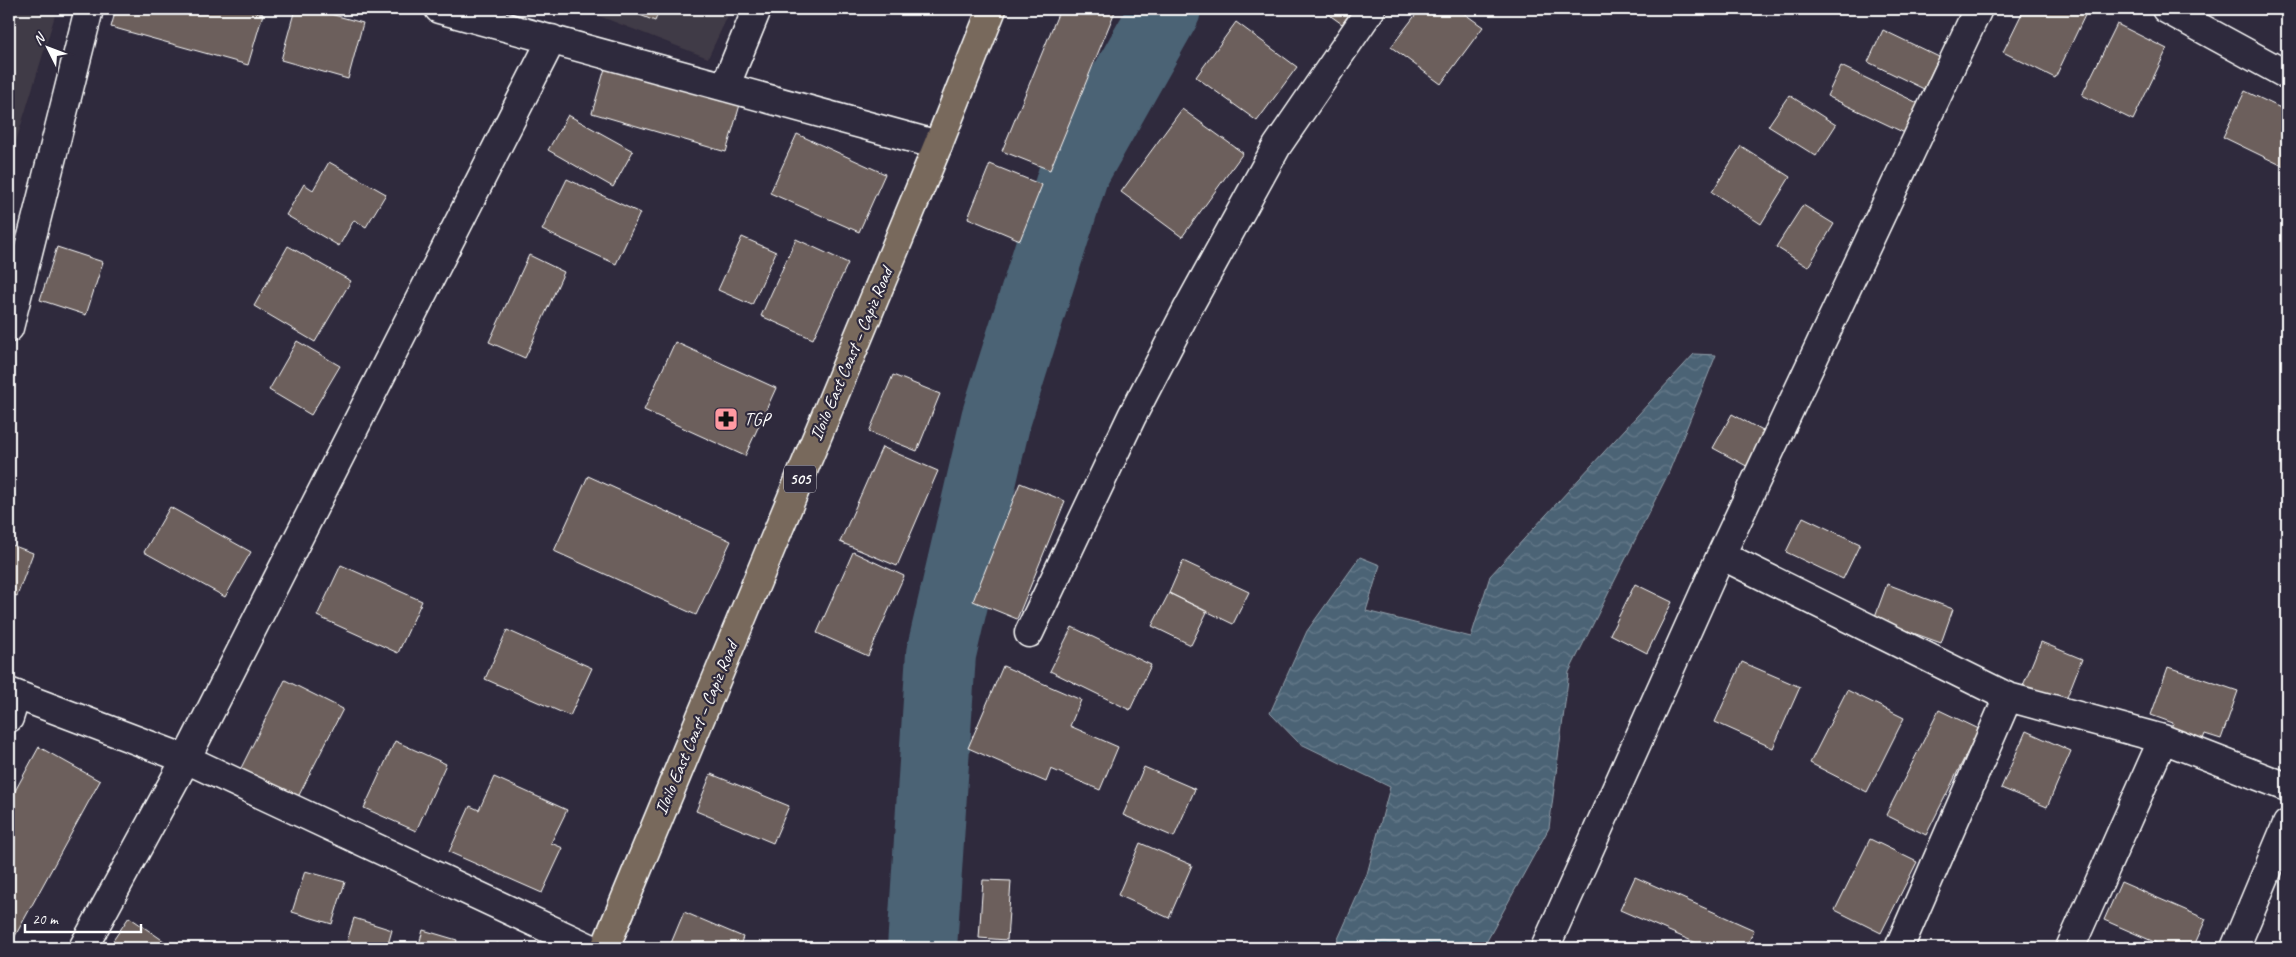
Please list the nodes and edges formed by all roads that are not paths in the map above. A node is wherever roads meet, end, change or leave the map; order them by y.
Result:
1 (89, 9) edge
2 (440, 9) edge
3 (757, 9) edge
4 (992, 9) edge
5 (1371, 9) edge
6 (1978, 9) edge
7 (2166, 9) edge
8 (552, 39) junction
9 (2287, 75) edge
10 (725, 87) junction
11 (938, 146) junction
12 (9, 328) edge
13 (1721, 555) junction
14 (1028, 633) dead end
15 (2008, 697) junction
16 (11, 702) edge
17 (2163, 739) junction
18 (186, 759) junction
19 (2287, 787) edge
20 (2287, 824) edge
21 (83, 948) edge
22 (590, 948) edge
23 (605, 948) edge
24 (1545, 948) edge
25 (1899, 948) edge
26 (2070, 948) edge
27 (2234, 948) edge

1 - 12 street
2 - 8 street
3 - 10 street
4 - 11 main road, Iloilo East Coast – Capiz Road / 505
5 - 14 street
6 - 13 street
7 - 9 street
8 - 10 street
8 - 18 street
10 - 11 street
11 - 23 main road, Iloilo East Coast – Capiz Road / 505
13 - 15 street
13 - 24 street
15 - 17 street
15 - 25 street
16 - 18 street
17 - 19 street
17 - 26 street
18 - 21 street
18 - 22 street
20 - 27 street

